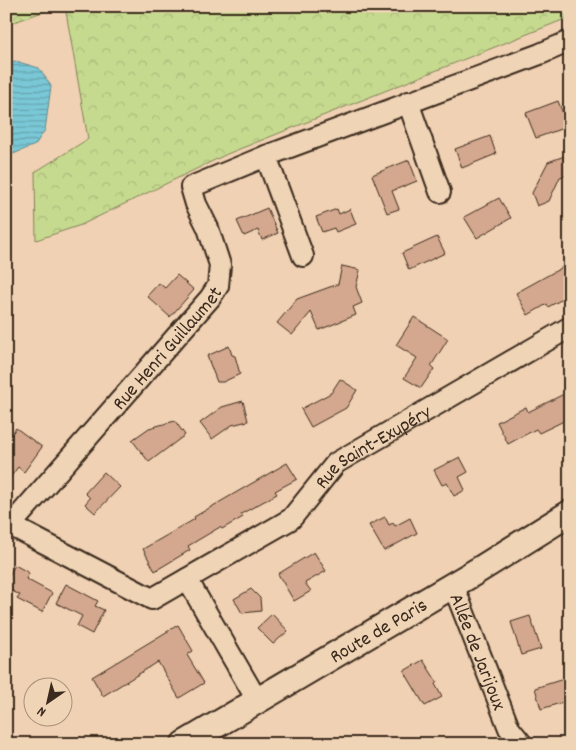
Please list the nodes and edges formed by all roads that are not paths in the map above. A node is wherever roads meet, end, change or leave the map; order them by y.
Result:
1 (570, 41) edge
2 (408, 102) junction
3 (266, 156) junction
4 (440, 192) dead end
5 (303, 256) dead end
6 (570, 327) edge
7 (570, 513) edge
8 (8, 524) edge
9 (187, 579) junction
10 (453, 584) junction
11 (258, 700) junction
12 (184, 744) edge
13 (522, 744) edge

1 - 2 street, Rue Henri Guillaumet
2 - 3 street, Rue Henri Guillaumet
2 - 4 street
3 - 5 street
3 - 8 street, Rue Henri Guillaumet
6 - 9 street, Rue Saint-Exupéry
7 - 10 main road, Route de Paris
8 - 9 street, Rue Saint-Exupéry
9 - 11 street
10 - 11 main road, Route de Paris
10 - 13 street, Allée de Jarijoux
11 - 12 main road, Route de Paris

